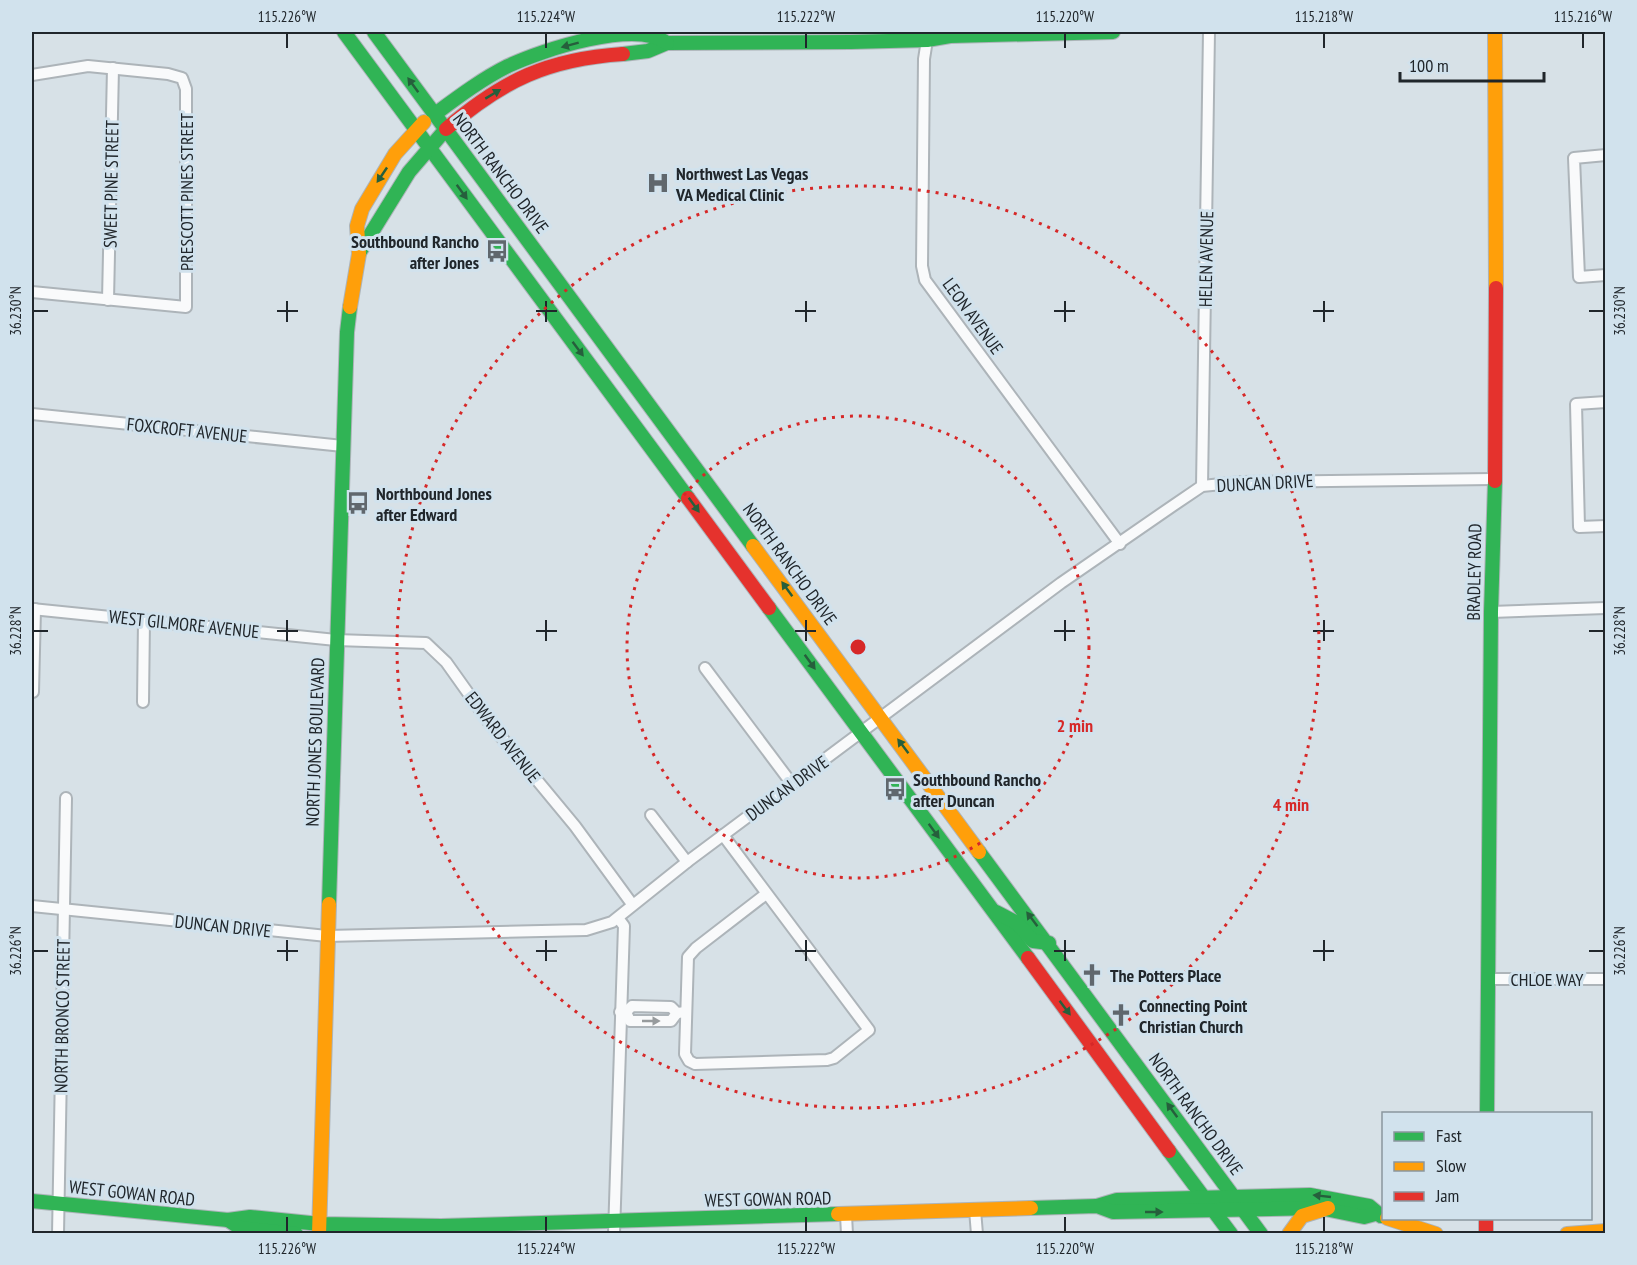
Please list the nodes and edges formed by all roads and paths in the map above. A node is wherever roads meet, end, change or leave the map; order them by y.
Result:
1 (344, 32) edge
2 (374, 32) edge
3 (1113, 32) edge
4 (1209, 32) edge
5 (1496, 32) edge
6 (633, 33) edge
7 (618, 34) edge
8 (927, 36) edge
9 (668, 43) junction
10 (113, 68) junction
11 (32, 75) edge
12 (435, 114) junction
13 (417, 129) junction
14 (446, 129) junction
15 (428, 144) junction
16 (1605, 155) edge
17 (359, 253) junction
18 (1605, 275) edge
19 (32, 292) edge
20 (108, 300) junction
21 (1605, 402) edge
22 (32, 414) edge
23 (343, 446) junction
24 (1493, 478) junction
25 (1202, 486) junction
26 (1605, 526) edge
27 (1120, 544) junction
28 (1605, 608) edge
29 (33, 609) edge
30 (1491, 612) junction
31 (144, 620) junction
32 (336, 640) junction
33 (705, 668) dead end
34 (33, 692) dead end
35 (143, 702) dead end
36 (882, 718) junction
37 (862, 733) junction
38 (792, 784) junction
39 (66, 798) dead end
40 (651, 815) dead end
41 (723, 835) junction
42 (687, 862) junction
43 (766, 894) junction
44 (632, 904) junction
45 (32, 906) edge
46 (64, 910) junction
47 (992, 910) junction
48 (618, 918) junction
49 (327, 936) junction
50 (1049, 943) junction
51 (1069, 972) junction
52 (1043, 979) junction
53 (1488, 979) junction
54 (1605, 979) edge
55 (623, 1012) junction
56 (681, 1012) junction
57 (1487, 1112) edge
58 (1233, 1196) junction
59 (1205, 1197) junction
60 (32, 1201) edge
61 (59, 1204) junction
62 (1097, 1206) junction
63 (1328, 1208) junction
64 (975, 1210) junction
65 (1215, 1210) junction
66 (1243, 1210) junction
67 (846, 1215) junction
68 (1382, 1217) edge
69 (1390, 1220) edge
70 (228, 1221) junction
71 (441, 1226) junction
72 (613, 1227) edge
73 (319, 1229) edge
74 (1605, 1231) edge
75 (58, 1233) edge
76 (296, 1233) edge
77 (398, 1233) edge
78 (847, 1233) edge
79 (977, 1233) edge
80 (1231, 1233) edge
81 (1261, 1233) edge
82 (1289, 1233) edge
83 (1436, 1233) edge
84 (1567, 1233) edge

1 - 13 main road
12 -> 2 main road, NORTH RANCHO DRIVE
3 - 8 main road
4 - 25 street, HELEN AVENUE
5 - 24 main road, BRADLEY ROAD
6 - 7 main road, NORTH JONES BOULEVARD
6 - 9 main road, NORTH JONES BOULEVARD
7 -> 12 main road, NORTH JONES BOULEVARD
8 - 9 main road
8 - 27 street, LEON AVENUE
14 -> 9 main road, NORTH JONES BOULEVARD
10 - 11 street
10 - 20 street, SWEET PINE STREET
10 - 20 street, PRESCOTT PINES STREET
12 - 13 main road, NORTH JONES BOULEVARD
12 - 14 main road, NORTH RANCHO DRIVE
13 - 15 main road
13 -> 17 main road, NORTH JONES BOULEVARD
14 - 15 main road, NORTH JONES BOULEVARD
36 -> 14 main road, NORTH RANCHO DRIVE
15 - 17 main road, NORTH JONES BOULEVARD
15 -> 37 main road
16 - 18 street
17 - 23 main road, NORTH JONES BOULEVARD
19 - 20 street
21 - 26 street
22 - 23 street, FOXCROFT AVENUE
23 - 32 main road, NORTH JONES BOULEVARD
24 - 25 street, DUNCAN DRIVE
24 - 30 main road, BRADLEY ROAD
25 - 27 street, DUNCAN DRIVE
27 - 36 street, DUNCAN DRIVE
28 - 30 street
29 - 31 street, WEST GILMORE AVENUE
29 - 34 street
30 - 53 main road, BRADLEY ROAD
31 - 32 street, WEST GILMORE AVENUE
31 - 35 street
32 - 44 street, EDWARD AVENUE
32 - 49 main road, NORTH JONES BOULEVARD
33 - 38 street
36 - 37 street, DUNCAN DRIVE
50 -> 36 main road, NORTH RANCHO DRIVE
37 - 38 street, DUNCAN DRIVE
37 -> 47 main road
38 - 41 street, DUNCAN DRIVE
39 - 46 street, NORTH BRONCO STREET
40 - 42 street
41 - 42 street, DUNCAN DRIVE
41 - 43 street
42 - 44 street, DUNCAN DRIVE
43 - 56 street
43 - 56 street
44 - 48 street, DUNCAN DRIVE
45 - 46 street, DUNCAN DRIVE
46 - 49 street, DUNCAN DRIVE
46 - 61 street, NORTH BRONCO STREET
47 - 50 main road
47 - 52 main road
48 - 49 street, DUNCAN DRIVE
48 - 55 street
49 - 73 main road, NORTH JONES BOULEVARD
50 - 51 main road, NORTH RANCHO DRIVE
51 - 52 main road
58 -> 51 main road, NORTH RANCHO DRIVE
52 -> 59 main road
53 - 54 street, CHLOE WAY
53 - 57 main road, BRADLEY ROAD
55 - 56 street
55 - 72 street
58 - 59 main road, WEST GOWAN ROAD
58 - 66 main road, NORTH RANCHO DRIVE
68 -> 58 main road, WEST GOWAN ROAD
59 - 62 main road, WEST GOWAN ROAD
59 - 65 main road
60 - 61 main road, WEST GOWAN ROAD
61 - 70 main road, WEST GOWAN ROAD
61 - 75 street, NORTH BRONCO STREET
62 - 64 main road, WEST GOWAN ROAD
62 -> 65 main road, WEST GOWAN ROAD
63 - 66 main road, WEST GOWAN ROAD
63 - 68 main road, WEST GOWAN ROAD
63 - 82 main road
64 - 67 main road, WEST GOWAN ROAD
64 - 79 street
65 - 66 main road, WEST GOWAN ROAD
65 - 80 main road
66 - 81 main road, NORTH RANCHO DRIVE
67 - 72 main road, WEST GOWAN ROAD
67 - 78 street
69 - 83 main road, WEST GOWAN ROAD
70 - 73 main road, WEST GOWAN ROAD
70 - 76 main road, WEST GOWAN ROAD
71 - 72 main road, WEST GOWAN ROAD
71 - 73 main road, WEST GOWAN ROAD
71 - 77 main road, WEST GOWAN ROAD
74 - 84 main road

